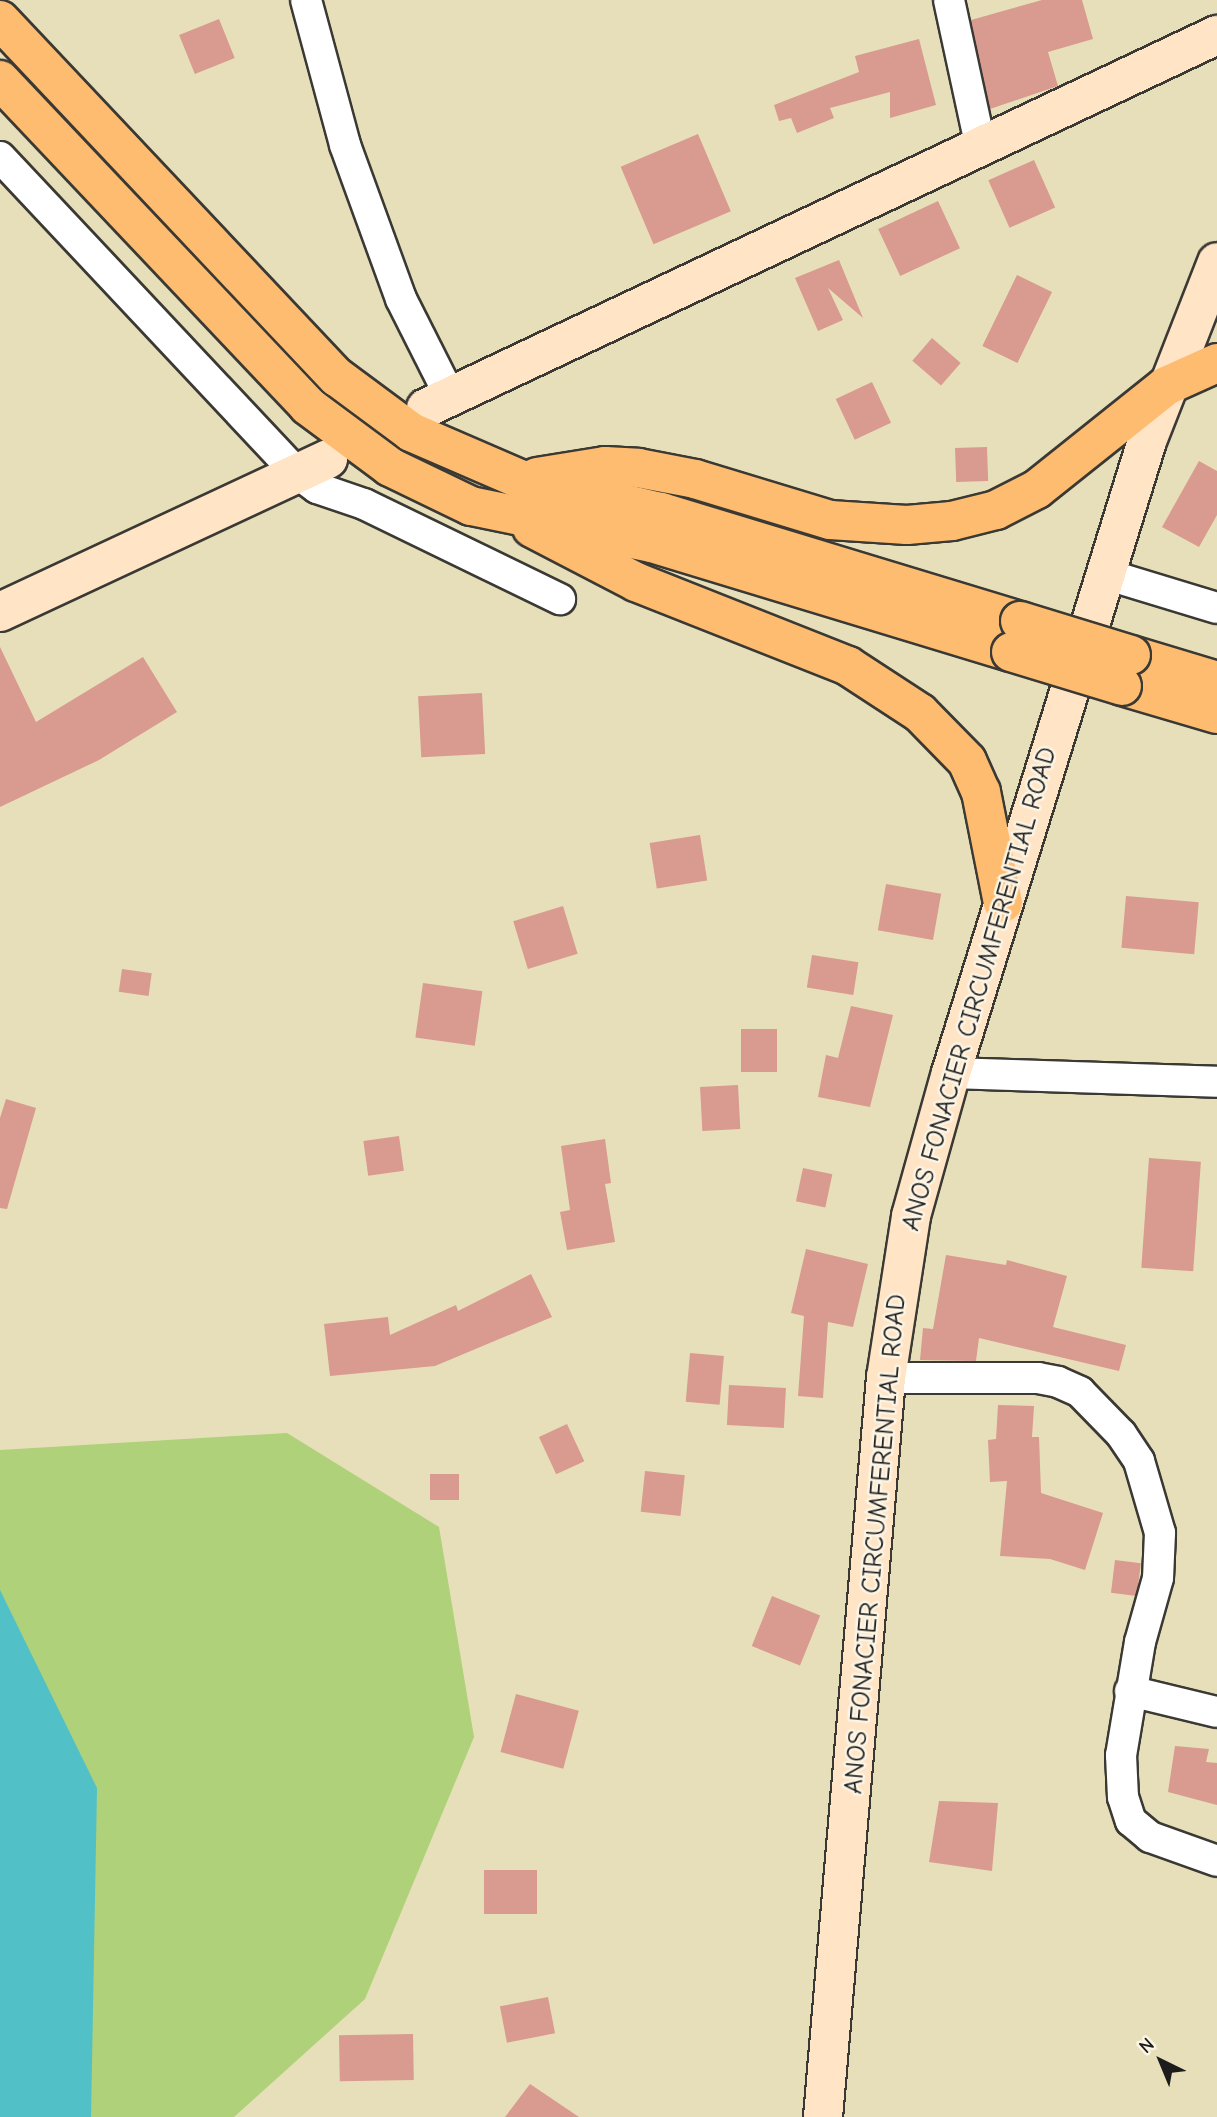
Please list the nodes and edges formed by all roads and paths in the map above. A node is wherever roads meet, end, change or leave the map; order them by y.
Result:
1 (306, 0) edge
2 (949, 0) edge
3 (0, 20) edge
4 (1217, 35) edge
5 (0, 80) edge
6 (981, 148) junction
7 (0, 157) edge
8 (1217, 262) edge
9 (1217, 363) edge
10 (1166, 386) junction
11 (438, 402) joint
12 (312, 466) junction
13 (517, 498) junction
14 (1105, 574) junction
15 (560, 599) dead end
16 (1217, 608) edge
17 (0, 612) edge
18 (1126, 670) junction
19 (1217, 681) edge
20 (1217, 714) edge
21 (1003, 903) junction
22 (951, 1073) junction
23 (1217, 1082) edge
24 (886, 1378) junction
25 (1130, 1691) junction
26 (1217, 1712) edge
27 (1217, 1861) edge
28 (823, 2117) edge

1 - 11 street
2 - 6 street
3 - 13 main road
4 - 6 main road
5 - 13 main road
6 - 11 main road
7 - 12 street
8 - 10 main road, ANOS FONACIER CIRCUMFERENTIAL ROAD
9 - 10 main road
10 - 13 main road
10 - 14 main road, ANOS FONACIER CIRCUMFERENTIAL ROAD
12 - 15 street
12 - 17 main road
13 - 18 main road, bridge
13 - 21 main road
14 - 16 street
14 - 21 main road, ANOS FONACIER CIRCUMFERENTIAL ROAD
18 - 19 main road
18 - 20 main road
21 - 22 main road, ANOS FONACIER CIRCUMFERENTIAL ROAD
22 - 23 street
22 - 24 main road, ANOS FONACIER CIRCUMFERENTIAL ROAD
24 - 25 street
24 - 28 main road, ANOS FONACIER CIRCUMFERENTIAL ROAD
25 - 26 street
25 - 27 street

